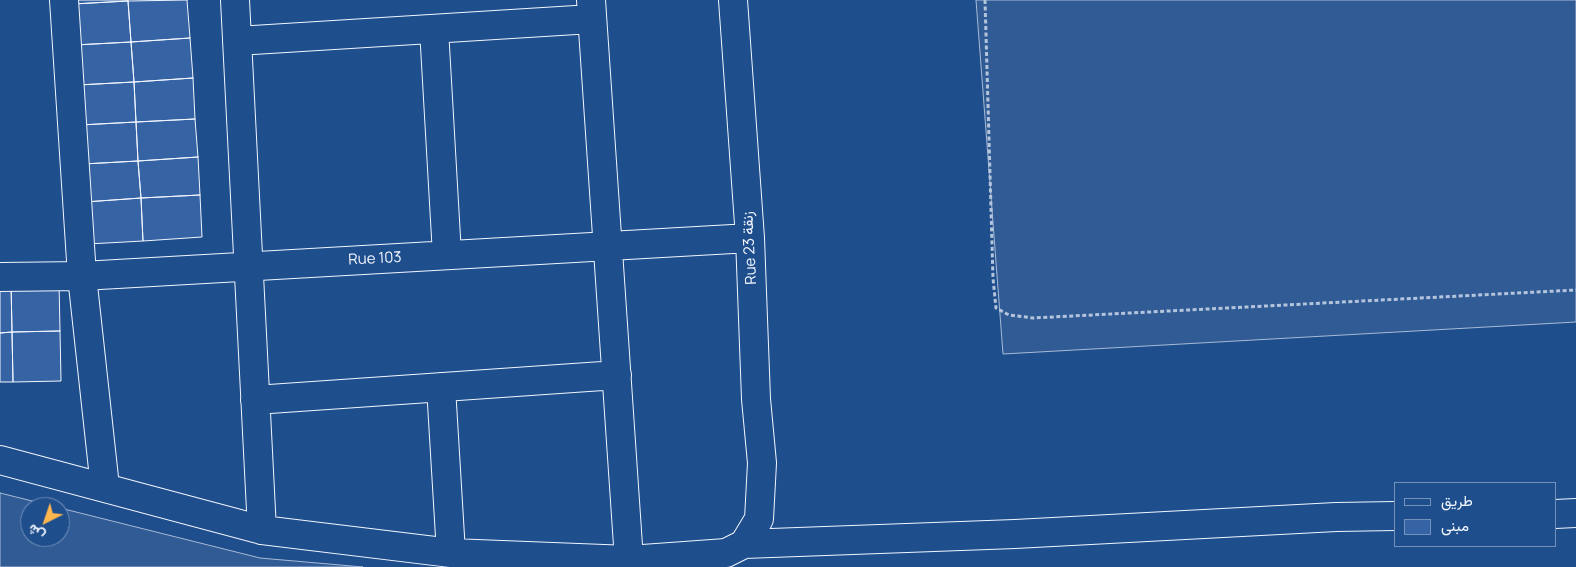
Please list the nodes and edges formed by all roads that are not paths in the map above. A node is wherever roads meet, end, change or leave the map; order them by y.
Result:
1 (64, 0) edge
2 (235, 0) edge
3 (733, 0) edge
4 (592, 9) edge
5 (434, 29) junction
6 (237, 41) junction
7 (750, 238) junction
8 (608, 246) junction
9 (446, 255) junction
10 (249, 266) junction
11 (82, 276) junction
12 (0, 277) edge
13 (617, 375) junction
14 (441, 387) junction
15 (255, 400) junction
16 (0, 460) edge
17 (105, 487) junction
18 (1556, 514) edge
19 (1576, 514) edge
20 (1394, 516) edge
21 (262, 530) junction
22 (744, 544) junction
23 (451, 553) junction
24 (630, 560) junction

1 - 11 street
2 - 6 street
3 - 7 street, Rue 23 زنقة
4 - 5 street
4 - 8 street
5 - 6 street
5 - 9 street
6 - 10 street
7 - 8 street, Rue 103
7 - 22 street, Rue 23 زنقة
8 - 9 street, Rue 103
8 - 13 street
9 - 10 street, Rue 103
10 - 11 street, Rue 103
10 - 15 street
11 - 12 street, Rue 103
11 - 17 street
13 - 14 street
13 - 24 street
14 - 15 street
14 - 23 street
15 - 21 street
16 - 17 street
17 - 21 street
18 - 19 street
20 - 22 street
21 - 23 street
22 - 24 street
23 - 24 street

